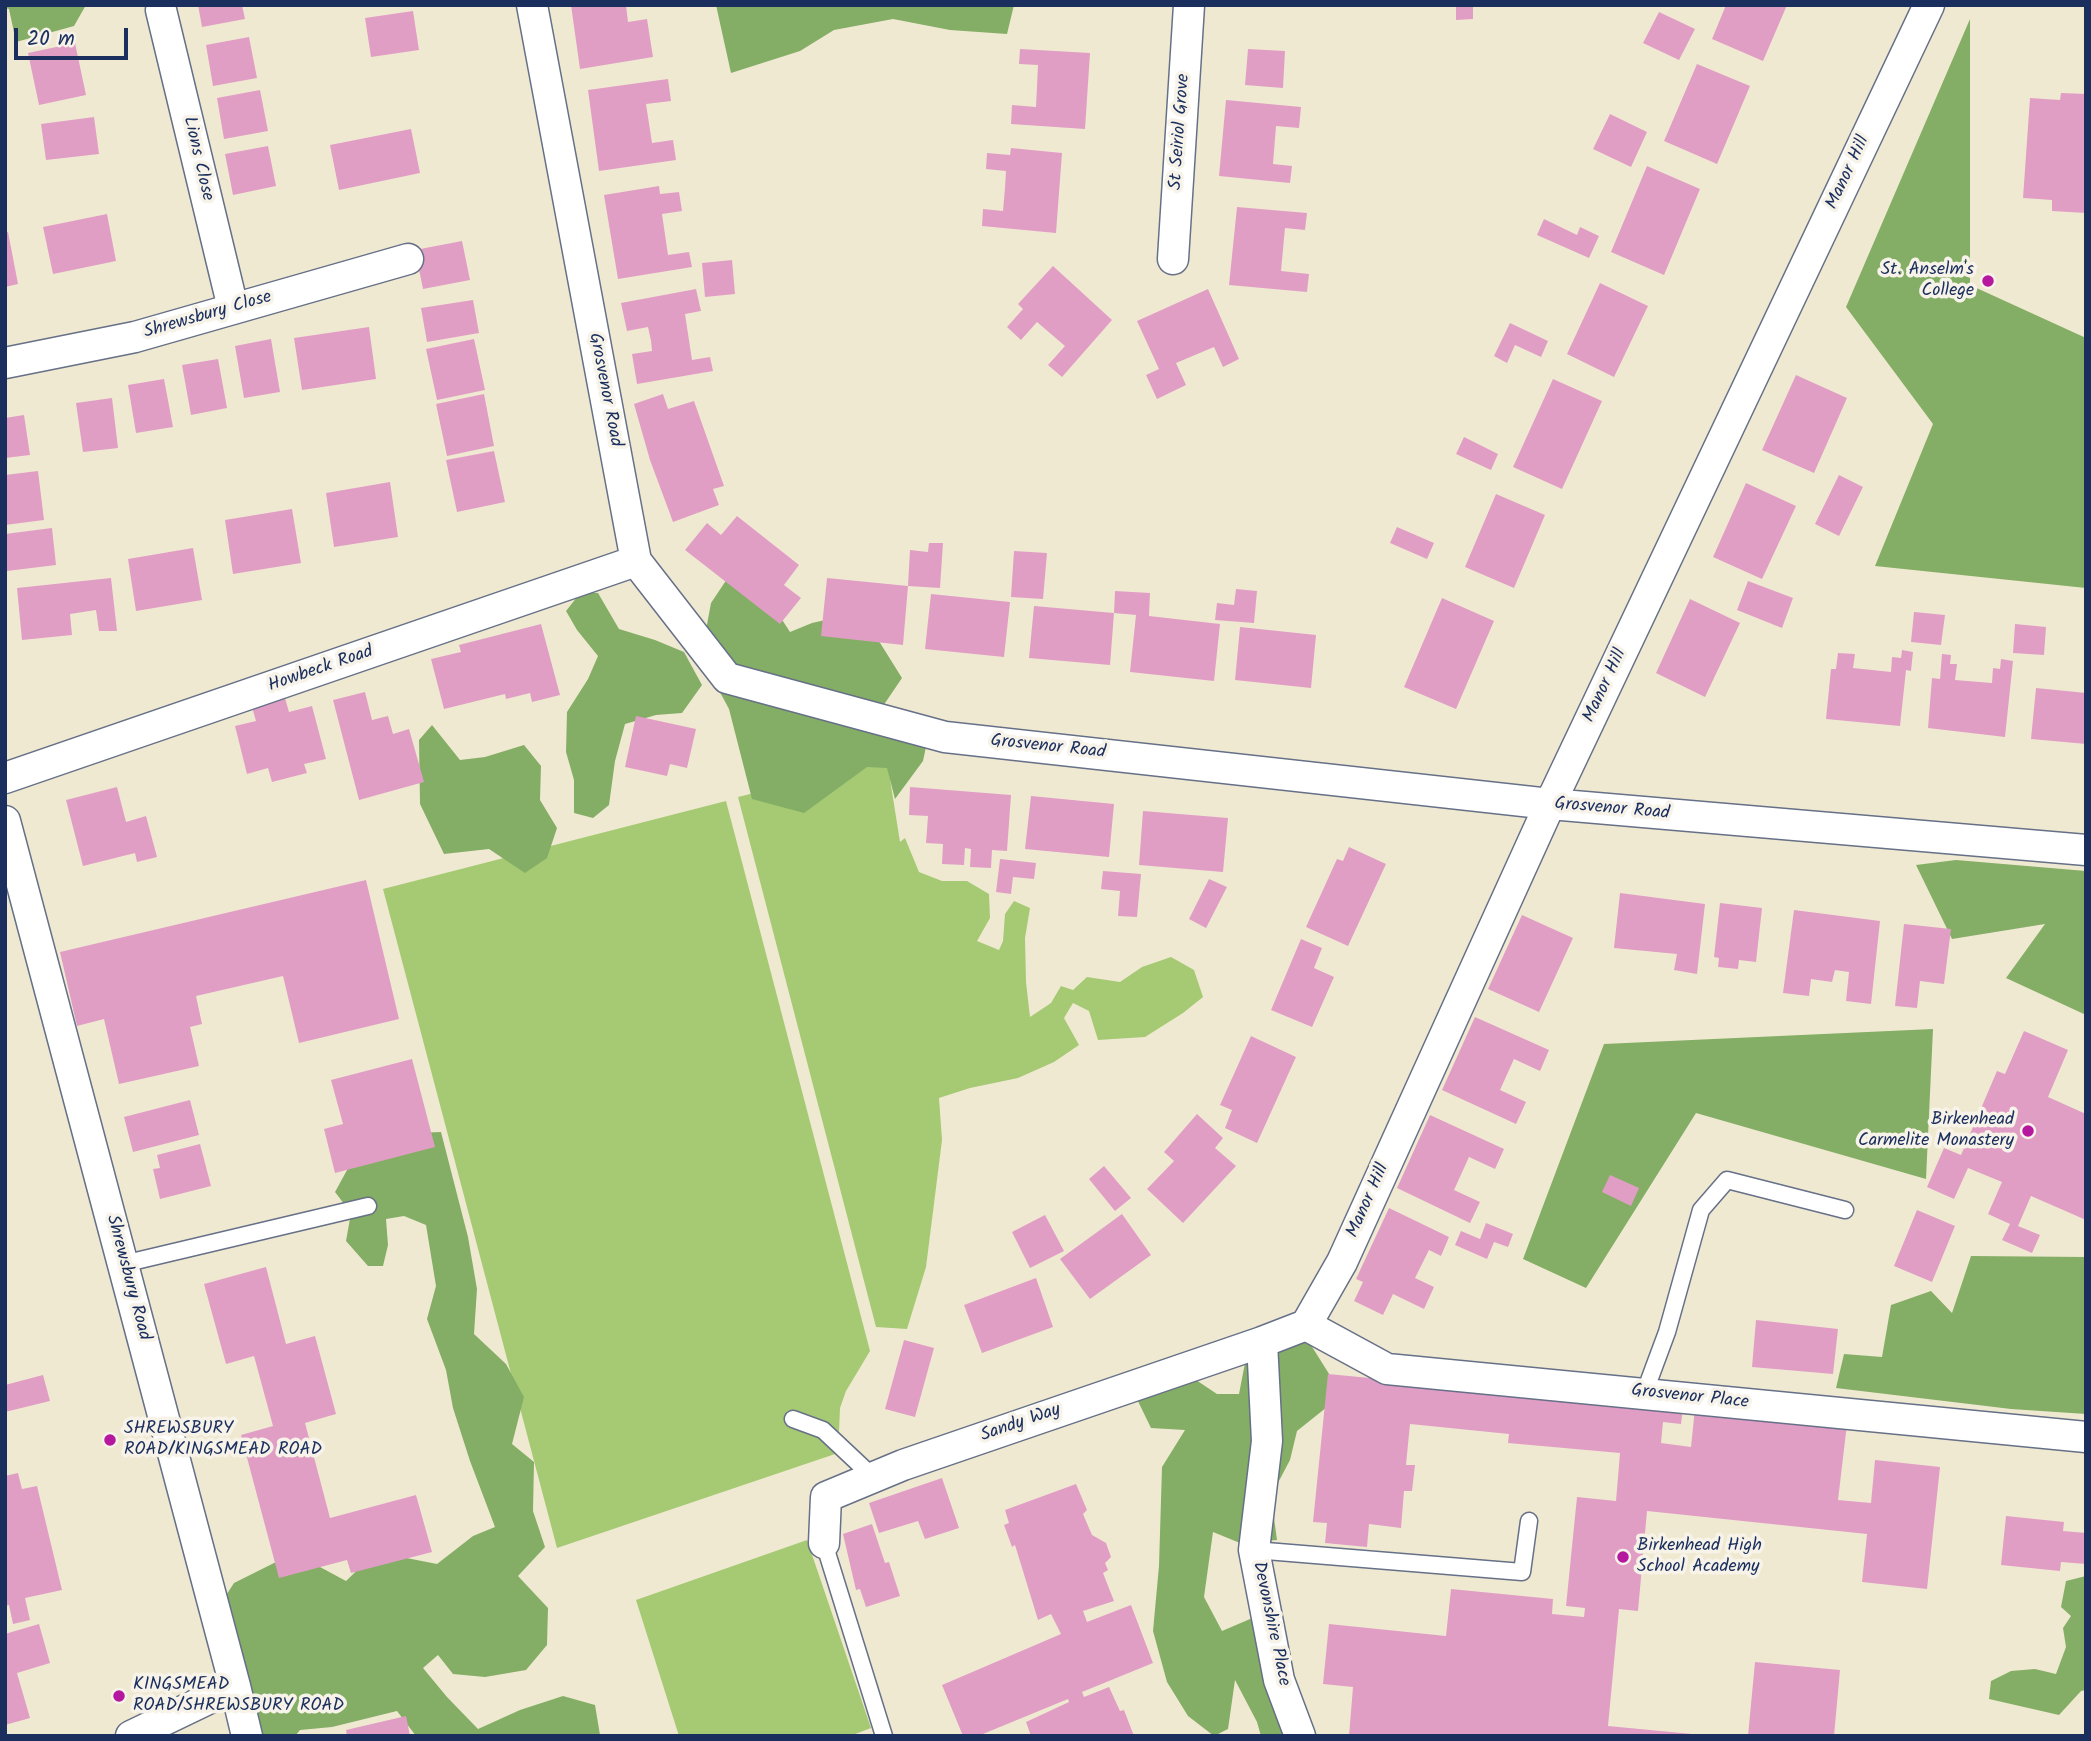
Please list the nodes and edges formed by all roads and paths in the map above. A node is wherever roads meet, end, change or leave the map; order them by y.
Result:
1 (532, 5) edge
2 (1189, 5) edge
3 (1929, 5) edge
4 (162, 10) dead end
5 (408, 259) dead end
6 (1173, 259) dead end
7 (233, 308) junction
8 (5, 363) edge
9 (636, 561) junction
10 (5, 778) edge
11 (1550, 804) junction
12 (5, 821) edge
13 (2086, 850) edge
14 (368, 1206) dead end
15 (1845, 1210) dead end
16 (123, 1265) junction
17 (1306, 1325) junction
18 (1262, 1342) junction
19 (1644, 1394) junction
20 (793, 1419) dead end
21 (2086, 1437) edge
22 (873, 1477) junction
23 (1529, 1521) dead end
24 (824, 1543) joint
25 (1254, 1550) junction
26 (235, 1686) junction
27 (131, 1736) edge
28 (247, 1736) edge
29 (884, 1736) edge
30 (1300, 1736) edge

1 - 9 street, Grosvenor Road
2 - 6 street, St Seiriol Grove
3 - 11 street, Manor Hill
4 - 7 street, Lions Close
5 - 7 street, Shrewsbury Close
7 - 8 street, Shrewsbury Close
9 - 10 street, Howbeck Road
9 - 11 street, Grosvenor Road
11 - 13 street, Grosvenor Road
11 - 17 street, Manor Hill
12 - 16 street, Shrewsbury Road
14 - 16 lane
15 - 19 lane
16 - 26 street, Shrewsbury Road
17 - 18 street
17 - 19 street, Grosvenor Place
18 - 22 street, Sandy Way
18 - 25 street, Devonshire Place
19 - 21 street, Grosvenor Place
20 - 22 lane
22 - 24 street, Sandy Way
23 - 25 lane
24 - 29 lane
25 - 30 street, Devonshire Place
26 - 27 street
26 - 28 street, Shrewsbury Road

